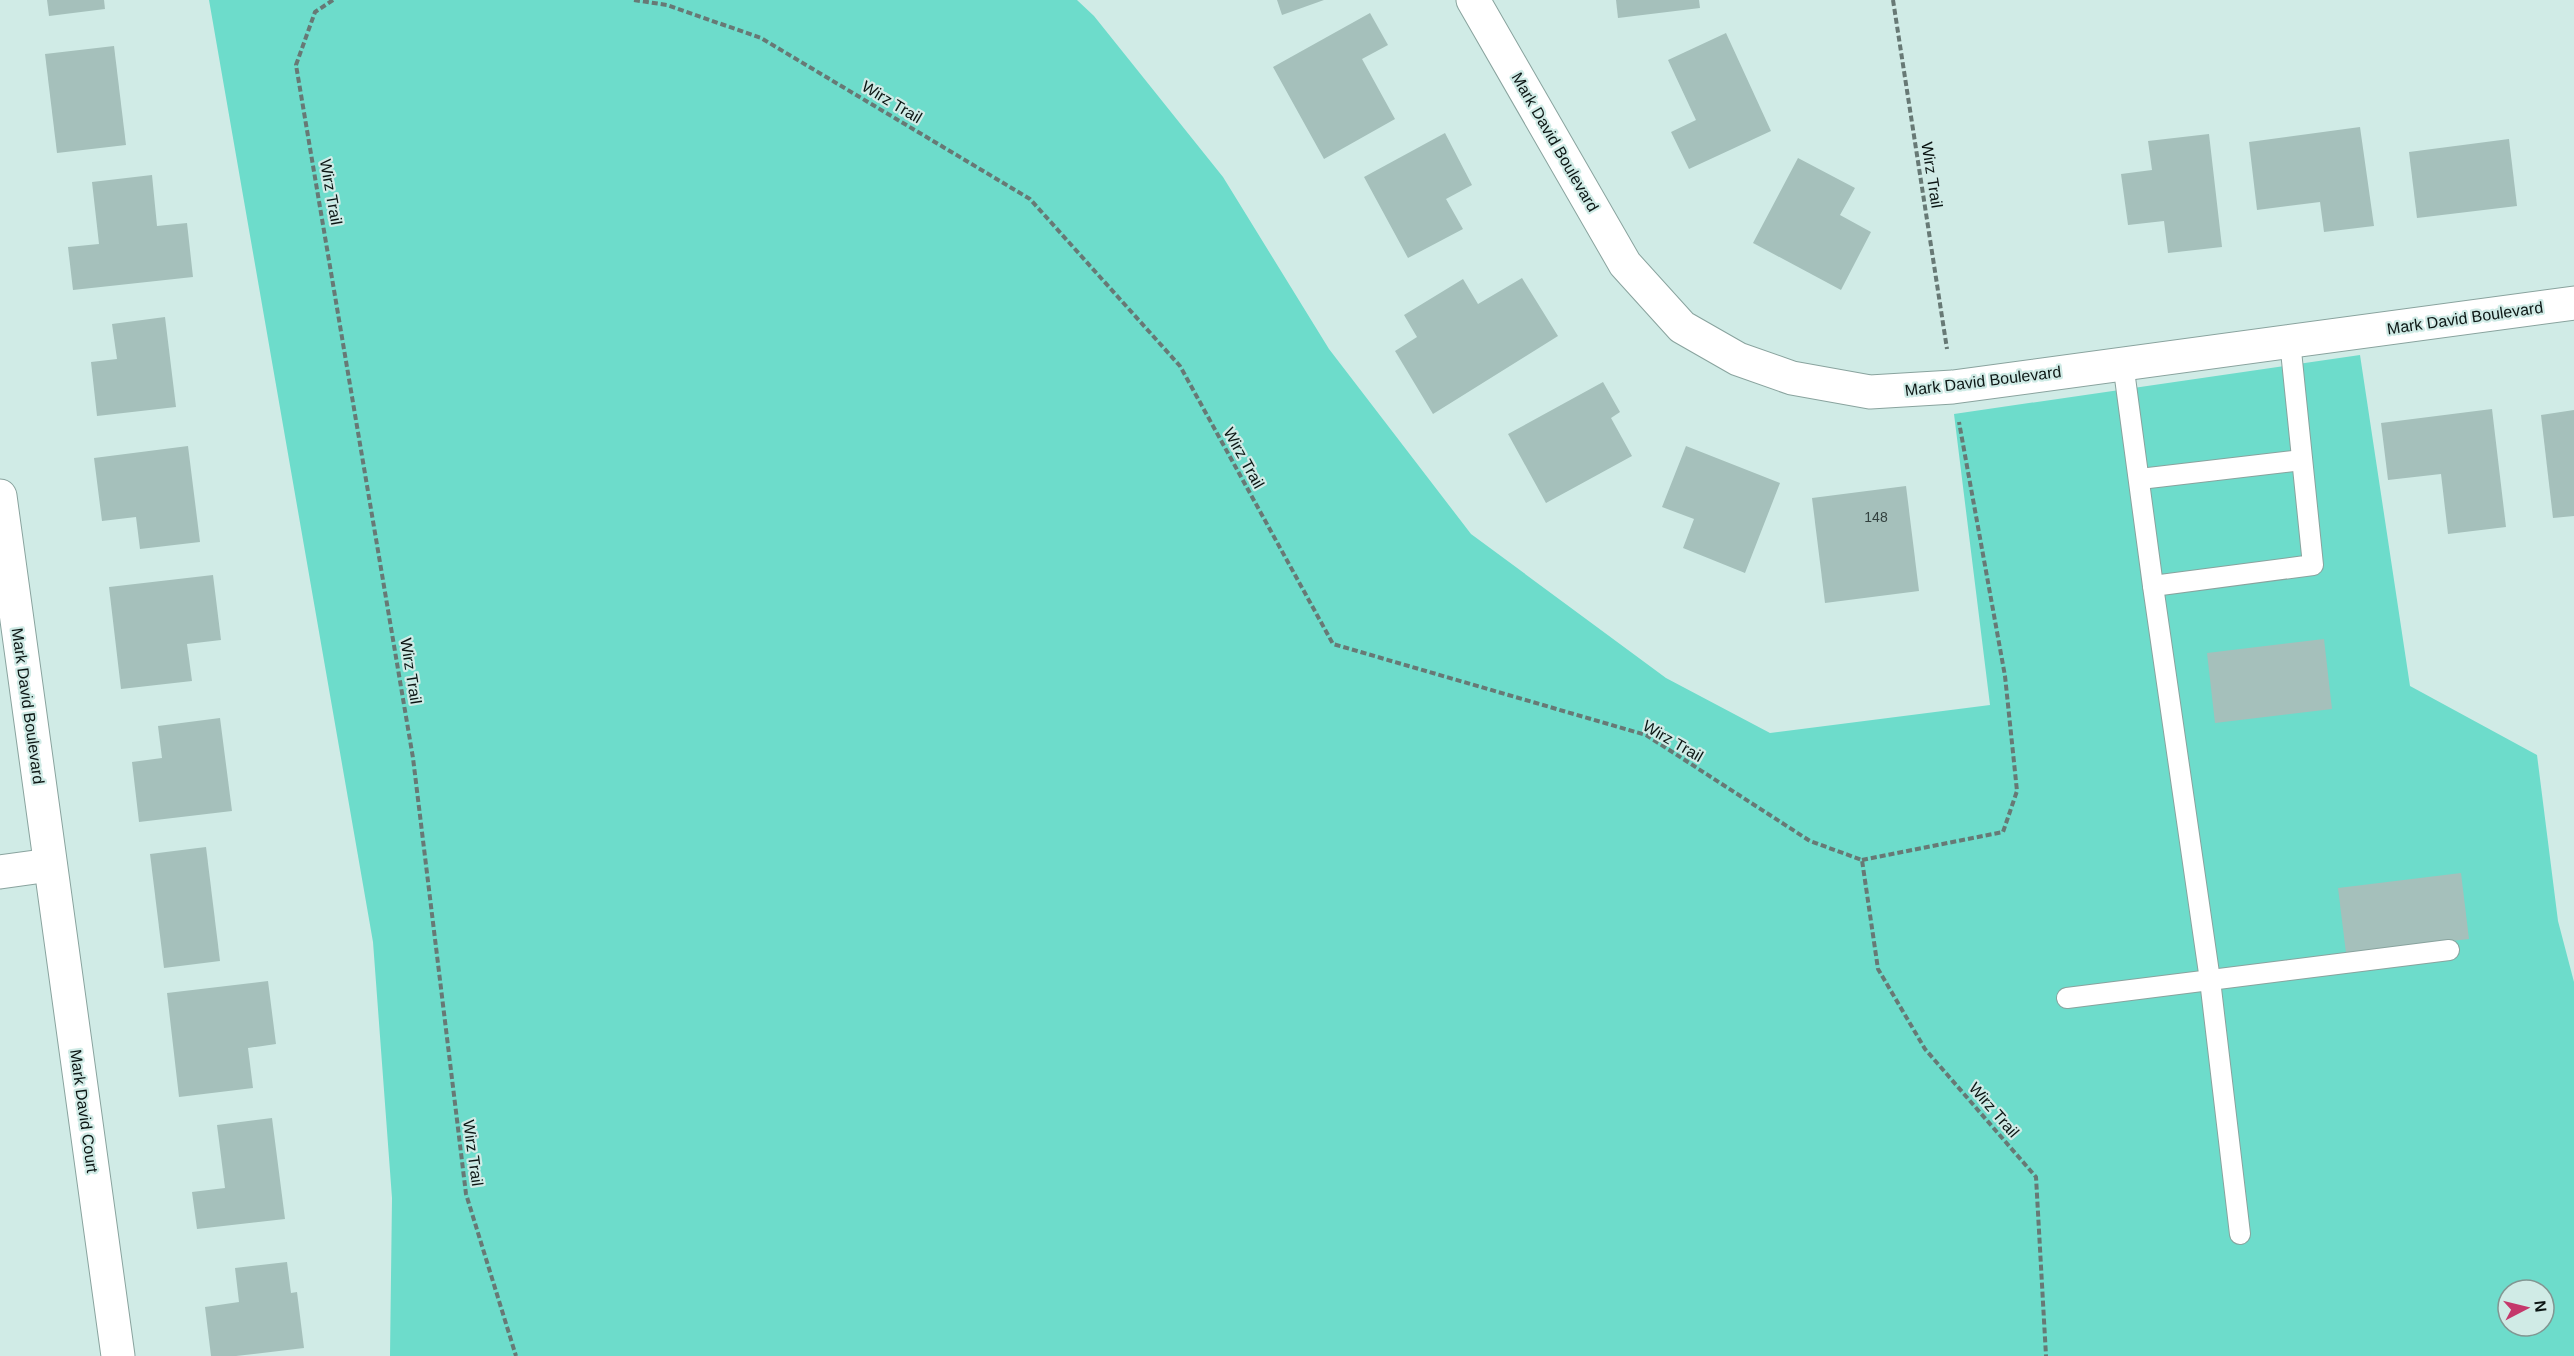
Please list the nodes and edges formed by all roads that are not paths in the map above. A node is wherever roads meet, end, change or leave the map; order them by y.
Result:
1 (1473, 0) edge
2 (2574, 303) edge
3 (2290, 341) junction
4 (2123, 363) junction
5 (2302, 460) junction
6 (2140, 479) junction
7 (0, 496) edge
8 (2153, 586) junction
9 (50, 866) junction
10 (0, 872) edge
11 (2449, 950) dead end
12 (2210, 980) junction
13 (2067, 998) dead end
14 (2240, 1234) dead end
15 (118, 1356) edge

1 - 4 street, Mark David Boulevard
2 - 3 street, Mark David Boulevard
3 - 4 street, Mark David Boulevard
3 - 5 lane
4 - 6 lane
5 - 6 lane
5 - 8 lane
6 - 8 lane
7 - 9 street, Mark David Boulevard
8 - 12 lane
9 - 10 street
9 - 15 street, Mark David Court
11 - 12 lane
12 - 13 lane
12 - 14 lane

